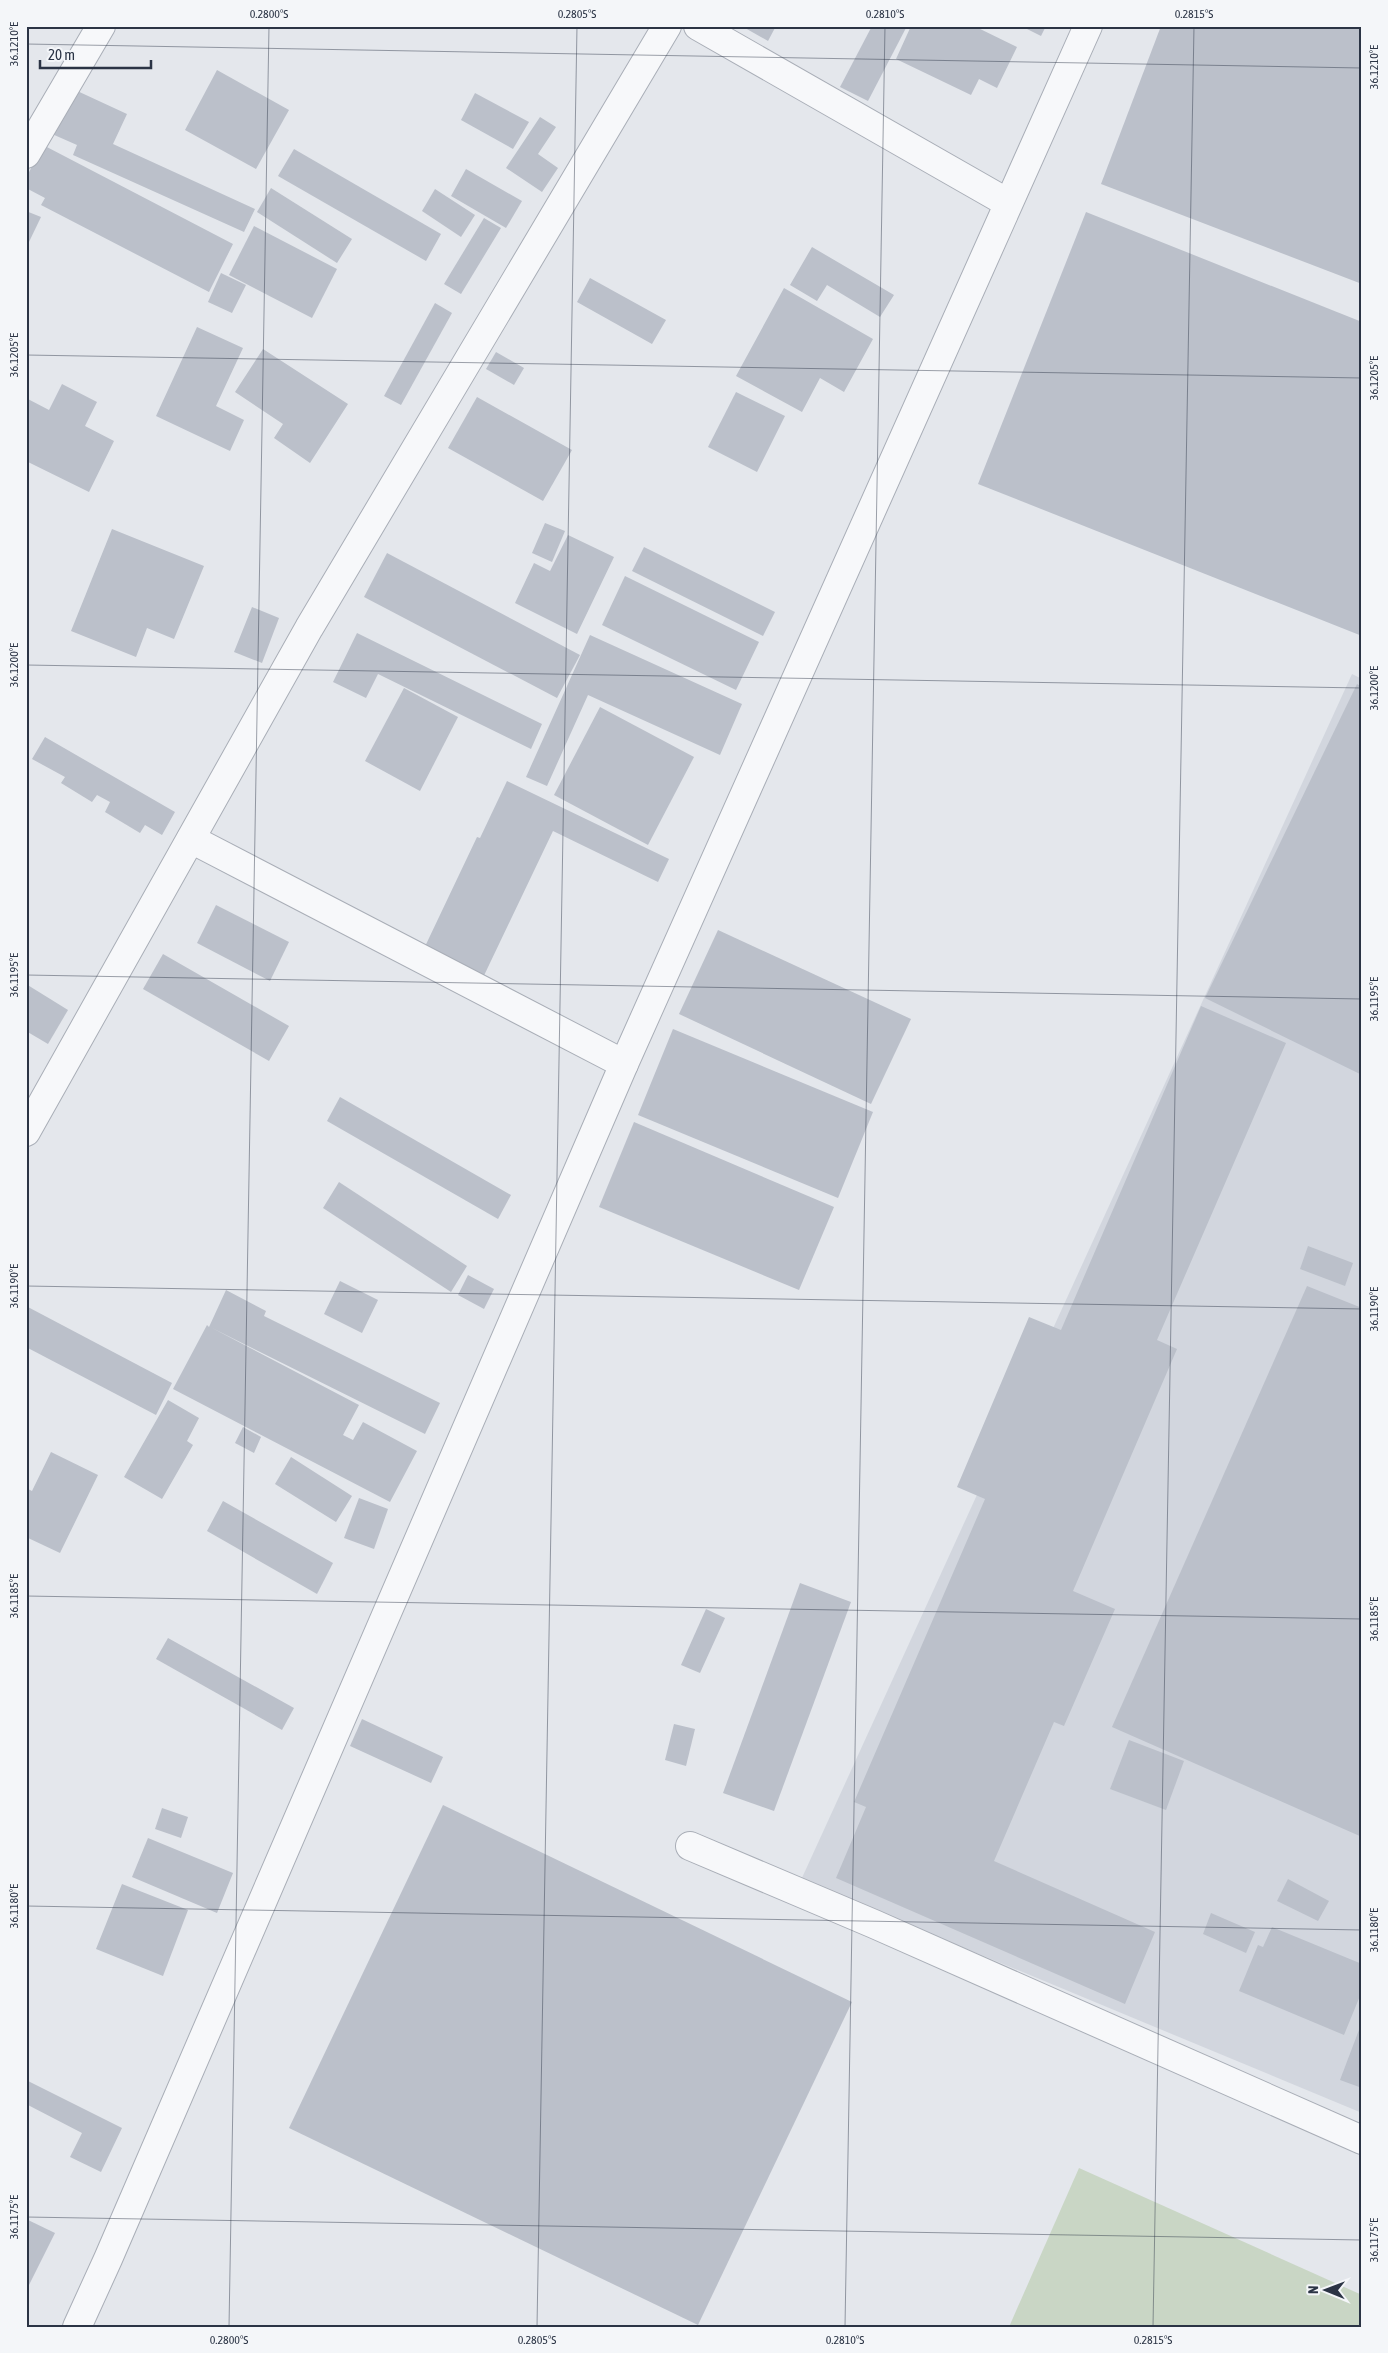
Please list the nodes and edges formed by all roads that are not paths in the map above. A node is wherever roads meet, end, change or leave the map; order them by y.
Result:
1 (101, 26) edge
2 (667, 26) edge
3 (698, 26) edge
4 (1088, 26) edge
5 (26, 154) edge
6 (1008, 203) junction
7 (191, 839) junction
8 (624, 1064) junction
9 (26, 1132) edge
10 (690, 1846) dead end
11 (1362, 2140) edge
12 (77, 2327) edge

1 - 5 street
2 - 7 street
3 - 6 street
4 - 6 street
6 - 8 street
7 - 8 street
7 - 9 street
8 - 12 street
10 - 11 street

